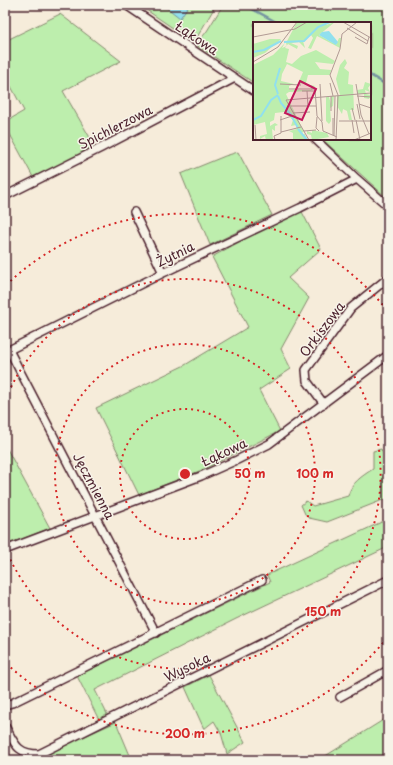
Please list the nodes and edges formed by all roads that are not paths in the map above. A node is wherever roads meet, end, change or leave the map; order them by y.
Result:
1 (126, 5) edge
2 (235, 78) junction
3 (253, 90) edge
4 (316, 140) edge
5 (357, 179) junction
6 (5, 196) edge
7 (388, 206) edge
8 (134, 212) dead end
9 (163, 273) junction
10 (388, 278) edge
11 (7, 351) edge
12 (388, 354) edge
13 (324, 404) junction
14 (96, 516) junction
15 (5, 550) edge
16 (262, 580) dead end
17 (388, 580) edge
18 (156, 633) junction
19 (388, 670) edge
20 (340, 697) dead end
21 (5, 705) edge
22 (5, 726) edge

1 - 2 street, Łąkowa
2 - 3 street, Łąkowa
2 - 6 street, Spichlerzowa
4 - 5 street
5 - 7 street
5 - 9 street, Żytnia
8 - 9 street
9 - 11 street, Żytnia
10 - 13 street, Orkiszowa
11 - 14 street, Jęczmienna
12 - 13 street, Łąkowa
13 - 14 street, Łąkowa
14 - 15 street, Łąkowa
14 - 18 street, Jęczmienna
16 - 18 street
17 - 22 street, Wysoka
18 - 21 street
19 - 20 street

